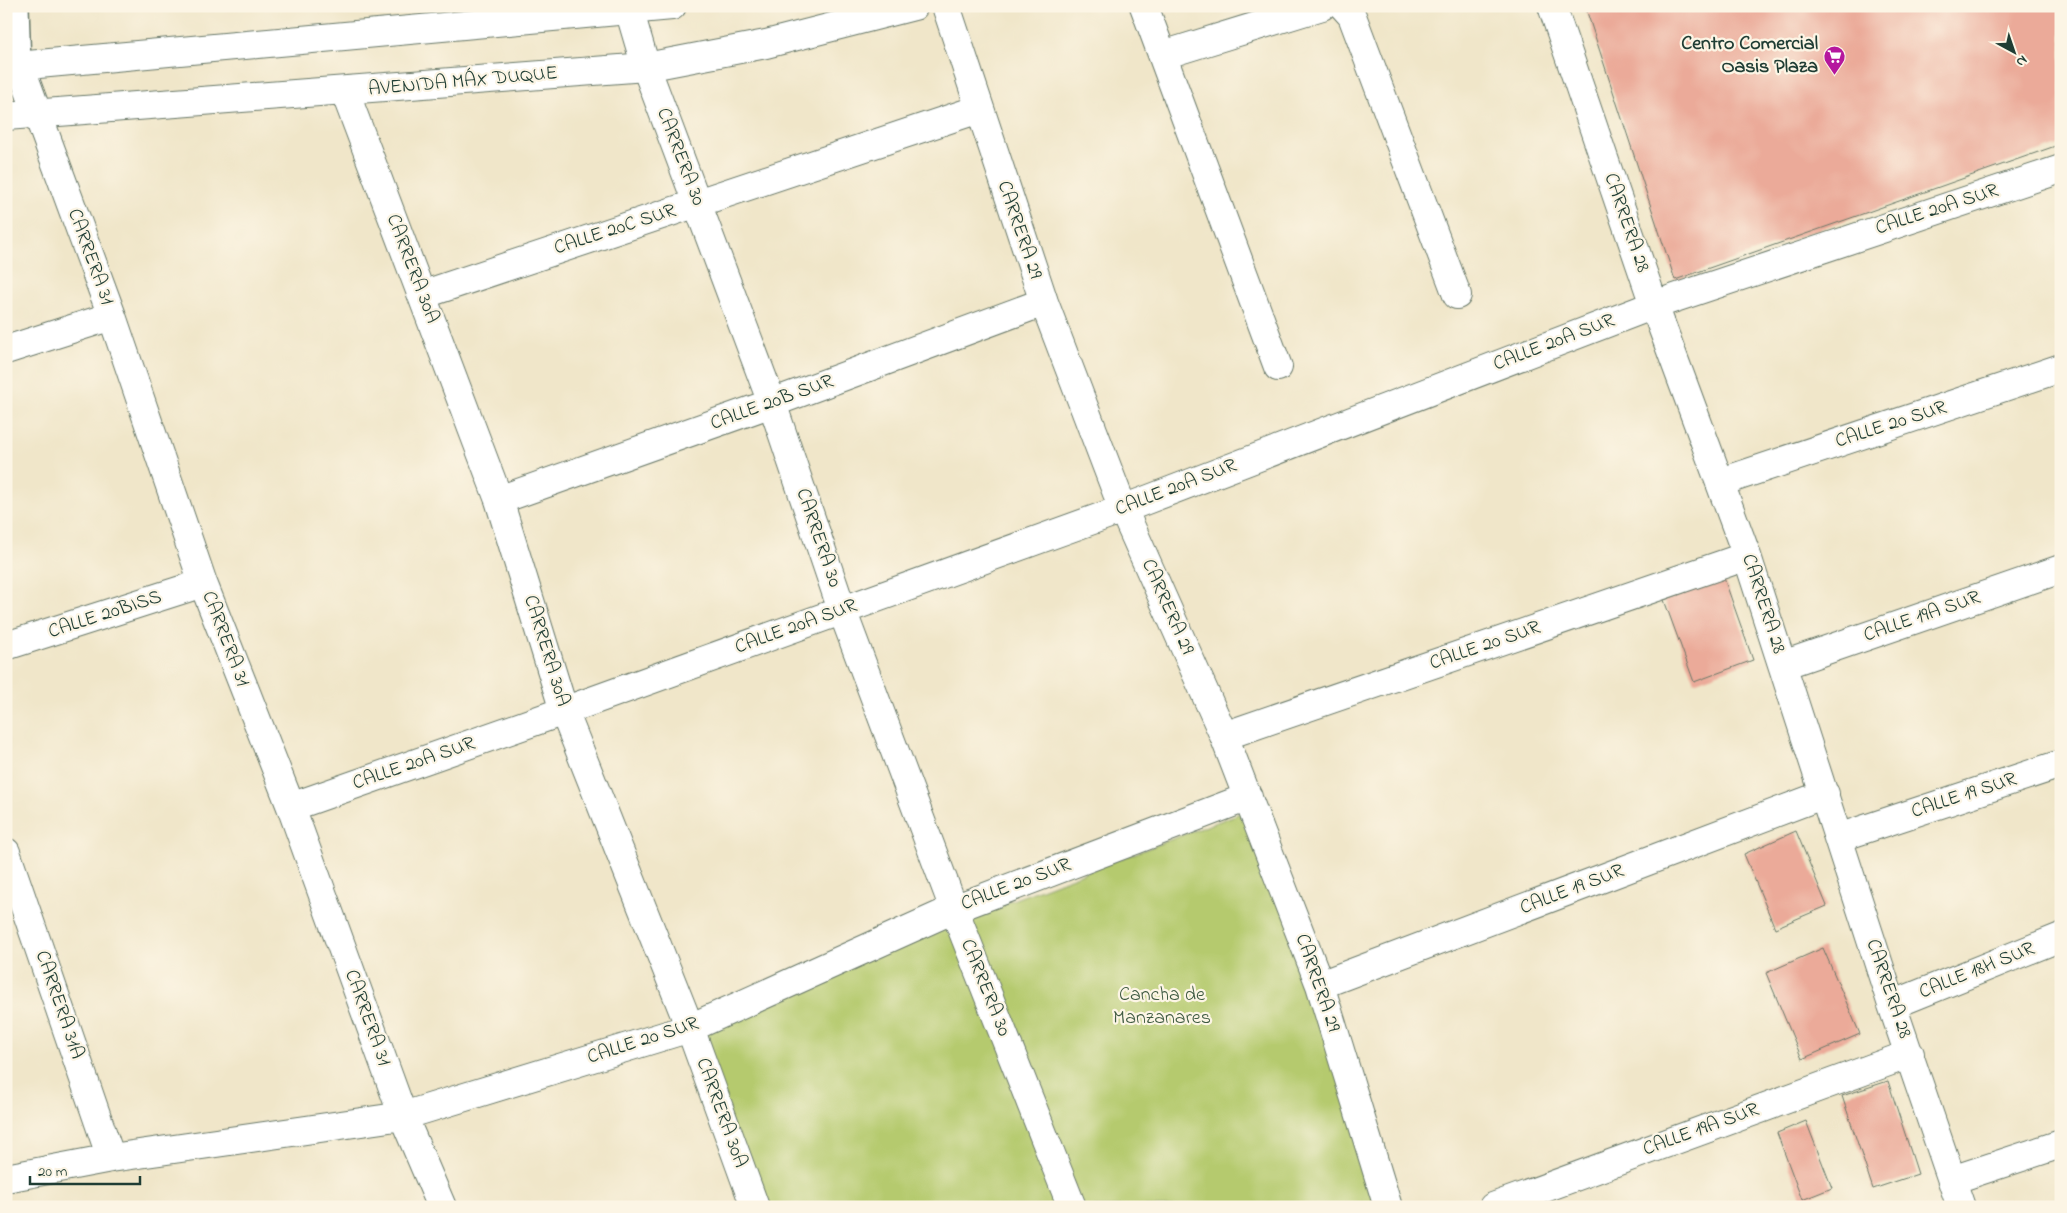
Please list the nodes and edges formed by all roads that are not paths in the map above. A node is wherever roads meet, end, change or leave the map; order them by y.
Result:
1 (18, 6) edge
2 (672, 6) edge
3 (914, 6) edge
4 (946, 6) edge
5 (1144, 6) edge
6 (1322, 6) edge
7 (1343, 6) edge
8 (1552, 6) edge
9 (628, 8) edge
10 (1162, 56) junction
11 (13, 67) edge
12 (646, 67) junction
13 (345, 92) junction
14 (979, 109) junction
15 (38, 112) junction
16 (6, 116) edge
17 (2061, 169) edge
18 (698, 203) junction
19 (422, 295) junction
20 (1457, 295) dead end
21 (1044, 302) junction
22 (1654, 305) junction
23 (112, 316) junction
24 (6, 350) edge
25 (1278, 367) dead end
26 (2061, 368) edge
27 (772, 403) junction
28 (1721, 482) junction
29 (499, 500) junction
30 (1123, 508) junction
31 (1747, 556) junction
32 (2061, 569) edge
33 (203, 583) junction
34 (842, 610) junction
35 (6, 646) edge
36 (1783, 665) junction
37 (564, 711) junction
38 (1224, 736) junction
39 (2061, 764) edge
40 (1825, 794) junction
41 (1248, 797) junction
42 (291, 806) junction
43 (1838, 838) junction
44 (6, 852) edge
45 (954, 909) junction
46 (2061, 937) edge
47 (1320, 985) junction
48 (1892, 1005) junction
49 (690, 1028) junction
50 (1910, 1054) junction
51 (403, 1116) junction
52 (2061, 1144) edge
53 (111, 1158) junction
54 (6, 1178) edge
55 (1952, 1180) junction
56 (442, 1207) edge
57 (755, 1207) edge
58 (1072, 1207) edge
59 (1388, 1207) edge
60 (1493, 1207) edge
61 (1961, 1207) edge

1 - 11 lane
2 - 9 street
3 - 12 street, AVENIDA MÁX DUQUE
4 - 14 street, CARRERA 29
5 - 10 street
6 - 10 street
7 - 20 street
8 - 22 street, CARRERA 28
9 - 11 street
9 - 12 street, CARRERA 30
10 - 25 street
11 - 15 street, CARRERA 31
12 - 13 street, AVENIDA MÁX DUQUE
12 - 18 street, CARRERA 30
13 - 15 street, AVENIDA MÁX DUQUE
13 - 19 street, CARRERA 30A
14 - 18 street, CALLE 20C SUR
14 - 21 street, CARRERA 29
15 - 16 street, AVENIDA MÁX DUQUE
15 - 23 street, CARRERA 31
17 - 22 street, CALLE 20A SUR
18 - 19 street, CALLE 20C SUR
18 - 27 street, CARRERA 30
19 - 29 street, CARRERA 30A
21 - 27 street, CALLE 20B SUR
21 - 30 street, CARRERA 29
22 - 28 street, CARRERA 28
22 - 30 street, CALLE 20A SUR
23 - 24 street
23 - 33 street, CARRERA 31
26 - 28 street, CALLE 20 SUR
27 - 29 street, CALLE 20B SUR
27 - 34 street, CARRERA 30
28 - 31 street, CARRERA 28
29 - 37 street, CARRERA 30A
30 - 34 street, CALLE 20A SUR
30 - 38 street, CARRERA 29
31 - 36 street, CARRERA 28
31 - 38 street, CALLE 20 SUR
32 - 36 street, CALLE 19A SUR
33 - 35 street, CALLE 20BISS
33 - 42 street, CARRERA 31
34 - 37 street, CALLE 20A SUR
34 - 45 street, CARRERA 30
36 - 40 street, CARRERA 28
37 - 42 street, CALLE 20A SUR
37 - 49 street, CARRERA 30A
38 - 41 street, CARRERA 29
39 - 43 street, CALLE 19 SUR
40 - 43 street, CARRERA 28
40 - 47 street, CALLE 19 SUR
41 - 45 street, CALLE 20 SUR
41 - 47 street, CARRERA 29
42 - 51 street, CARRERA 31
43 - 48 street, CARRERA 28
44 - 53 street, CARRERA 31A
45 - 49 street, CALLE 20 SUR
45 - 58 street, CARRERA 30
46 - 48 street, CALLE 18H SUR
47 - 59 street, CARRERA 29
48 - 50 street, CARRERA 28
49 - 51 street, CALLE 20 SUR
49 - 57 street, CARRERA 30A
50 - 55 street, CARRERA 28
50 - 60 street, CALLE 19A SUR
51 - 53 street, CALLE 20 SUR
51 - 56 street, CARRERA 31
52 - 55 street
53 - 54 street, CALLE 20 SUR
55 - 61 street, CARRERA 28

